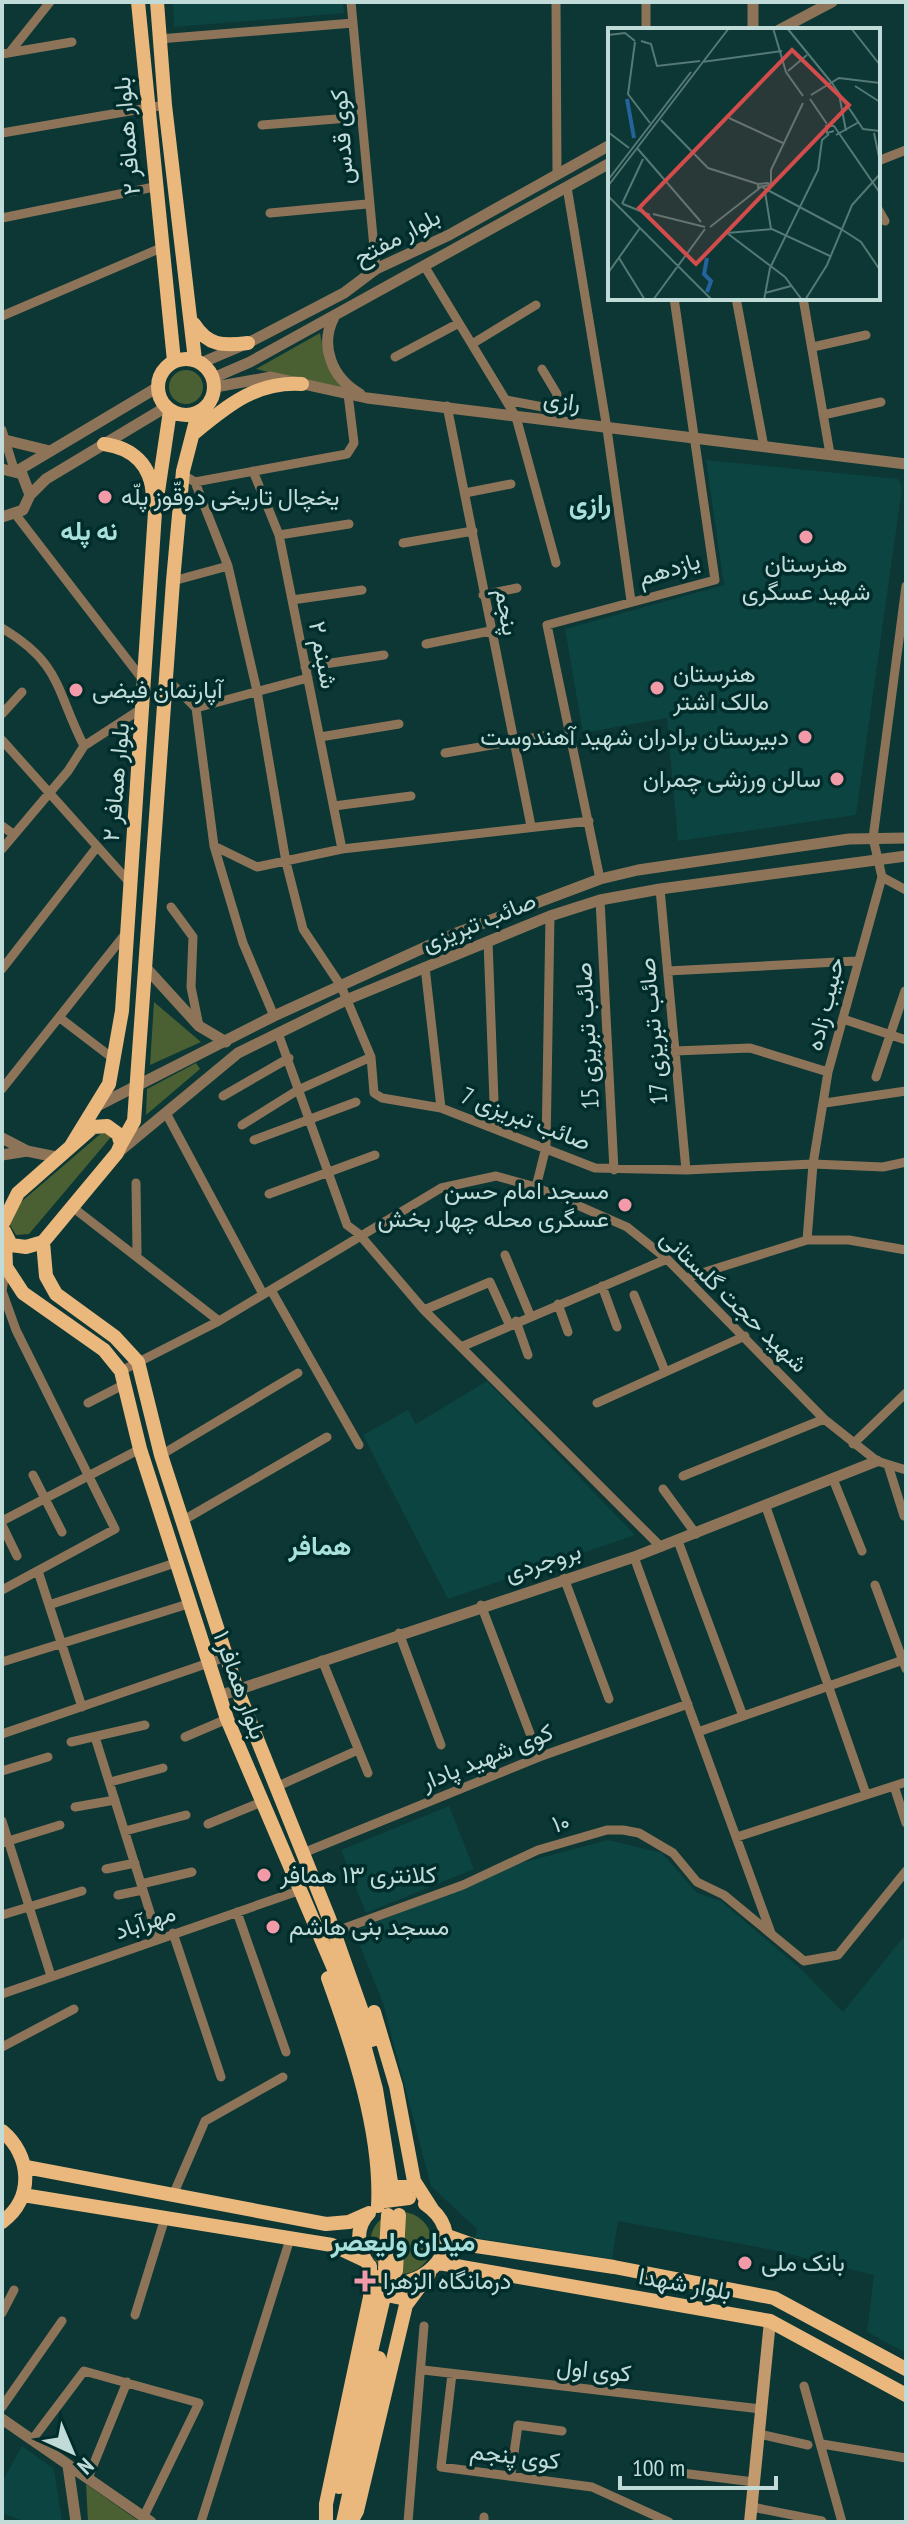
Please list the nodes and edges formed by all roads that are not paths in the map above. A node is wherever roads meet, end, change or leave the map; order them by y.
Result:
1 (50, 2) edge
2 (138, 2) edge
3 (157, 2) edge
4 (351, 2) edge
5 (556, 2) edge
6 (646, 2) edge
7 (753, 2) edge
8 (832, 2) edge
9 (353, 23) junction
10 (646, 28) edge
11 (753, 28) edge
12 (783, 28) edge
13 (159, 39) junction
14 (72, 42) dead end
15 (6, 53) edge
16 (165, 105) junction
17 (146, 106) junction
18 (361, 117) junction
19 (262, 125) dead end
20 (2, 133) edge
21 (608, 146) edge
22 (906, 150) edge
23 (880, 160) edge
24 (608, 164) edge
25 (557, 174) junction
26 (154, 187) junction
27 (567, 187) junction
28 (522, 194) junction
29 (367, 204) junction
30 (530, 207) junction
31 (880, 212) edge
32 (270, 213) dead end
33 (2, 218) edge
34 (885, 221) dead end
35 (161, 248) junction
36 (425, 267) junction
37 (376, 269) junction
38 (674, 300) edge
39 (736, 300) edge
40 (803, 300) edge
41 (536, 305) dead end
42 (2, 316) edge
43 (334, 316) junction
44 (192, 321) junction
45 (459, 323) junction
46 (866, 335) dead end
47 (472, 344) junction
48 (244, 345) junction
49 (813, 347) junction
50 (395, 357) dead end
51 (174, 361) junction
52 (198, 361) junction
53 (250, 362) junction
54 (542, 369) dead end
55 (214, 382) junction
56 (302, 384) junction
57 (158, 387) junction
58 (348, 394) junction
59 (367, 398) junction
60 (506, 400) junction
61 (881, 402) dead end
62 (447, 406) junction
63 (168, 409) junction
64 (198, 413) junction
65 (823, 415) junction
66 (516, 417) junction
67 (607, 429) junction
68 (4, 435) edge
69 (193, 435) junction
70 (697, 439) junction
71 (104, 444) junction
72 (764, 447) junction
73 (50, 451) junction
74 (830, 454) junction
75 (906, 464) edge
76 (11, 470) edge
77 (253, 471) junction
78 (189, 478) junction
79 (511, 484) dead end
80 (465, 493) junction
81 (30, 495) junction
82 (155, 512) junction
83 (7, 518) edge
84 (349, 524) dead end
85 (473, 531) junction
86 (279, 535) junction
87 (403, 543) dead end
88 (556, 563) dead end
89 (228, 566) junction
90 (173, 581) junction
91 (906, 586) edge
92 (517, 588) dead end
93 (362, 590) dead end
94 (483, 595) junction
95 (292, 600) junction
96 (631, 601) junction
97 (2, 628) edge
98 (490, 631) junction
99 (903, 631) edge
100 (426, 644) dead end
101 (384, 655) dead end
102 (305, 667) junction
103 (308, 678) junction
104 (168, 680) junction
105 (145, 683) junction
106 (257, 691) junction
107 (22, 692) dead end
108 (144, 707) junction
109 (196, 708) junction
110 (2, 714) edge
111 (399, 724) dead end
112 (544, 736) dead end
113 (320, 737) junction
114 (2, 740) edge
115 (512, 740) junction
116 (84, 746) junction
117 (445, 753) dead end
118 (49, 792) junction
119 (411, 796) dead end
120 (334, 806) junction
121 (589, 821) junction
122 (2, 826) edge
123 (531, 826) junction
124 (13, 834) junction
125 (873, 838) junction
126 (906, 838) edge
127 (849, 839) junction
128 (214, 846) junction
129 (97, 847) junction
130 (2, 849) edge
131 (342, 849) junction
132 (906, 856) edge
133 (879, 858) junction
134 (848, 861) junction
135 (286, 862) junction
136 (882, 877) junction
137 (600, 879) junction
138 (130, 883) junction
139 (660, 889) junction
140 (906, 890) edge
141 (600, 900) junction
142 (171, 907) dead end
143 (550, 916) junction
144 (126, 933) junction
145 (488, 941) junction
146 (856, 961) junction
147 (425, 967) junction
148 (2, 969) edge
149 (148, 970) junction
150 (668, 971) junction
151 (341, 986) junction
152 (905, 991) edge
153 (346, 1000) junction
154 (274, 1016) junction
155 (60, 1018) junction
156 (843, 1019) junction
157 (199, 1026) junction
158 (278, 1033) junction
159 (889, 1034) junction
160 (906, 1040) edge
161 (222, 1043) junction
162 (675, 1051) junction
163 (371, 1057) junction
164 (289, 1058) junction
165 (115, 1060) junction
166 (226, 1062) junction
167 (828, 1072) junction
168 (876, 1077) dead end
169 (136, 1086) junction
170 (2, 1089) edge
171 (298, 1090) junction
172 (906, 1091) edge
173 (223, 1096) dead end
174 (356, 1102) dead end
175 (825, 1103) junction
176 (97, 1106) junction
177 (441, 1108) junction
178 (166, 1113) junction
179 (309, 1120) junction
180 (242, 1125) dead end
181 (495, 1128) junction
182 (2, 1138) edge
183 (254, 1140) dead end
184 (71, 1146) junction
185 (546, 1147) junction
186 (119, 1149) junction
187 (27, 1151) junction
188 (2, 1155) edge
189 (375, 1155) dead end
190 (56, 1157) junction
191 (906, 1162) edge
192 (813, 1164) junction
193 (614, 1170) junction
194 (686, 1170) junction
195 (327, 1172) junction
196 (136, 1183) dead end
197 (536, 1187) junction
198 (269, 1194) dead end
199 (71, 1206) junction
200 (3, 1224) edge
201 (359, 1234) junction
202 (807, 1240) junction
203 (43, 1242) junction
204 (906, 1250) edge
205 (137, 1253) junction
206 (505, 1255) dead end
207 (667, 1259) junction
208 (4, 1268) edge
209 (686, 1278) junction
210 (602, 1286) junction
211 (267, 1292) junction
212 (634, 1295) dead end
213 (558, 1304) junction
214 (424, 1310) junction
215 (530, 1315) junction
216 (219, 1321) junction
217 (513, 1323) junction
218 (617, 1327) dead end
219 (568, 1332) dead end
220 (745, 1336) junction
221 (461, 1347) junction
222 (528, 1355) dead end
223 (138, 1362) junction
224 (665, 1371) junction
225 (298, 1373) dead end
226 (123, 1378) junction
227 (906, 1393) edge
228 (88, 1403) dead end
229 (597, 1403) dead end
230 (824, 1419) junction
231 (327, 1437) dead end
232 (853, 1444) junction
233 (359, 1445) dead end
234 (140, 1449) junction
235 (161, 1455) junction
236 (883, 1463) junction
237 (904, 1468) edge
238 (88, 1472) junction
239 (33, 1475) dead end
240 (683, 1476) dead end
241 (833, 1479) junction
242 (663, 1489) dead end
243 (45, 1498) junction
244 (766, 1507) junction
245 (904, 1516) dead end
246 (182, 1521) junction
247 (2, 1523) edge
248 (62, 1532) dead end
249 (696, 1534) junction
250 (678, 1541) junction
251 (661, 1547) junction
252 (862, 1551) dead end
253 (17, 1556) dead end
254 (634, 1557) junction
255 (175, 1563) junction
256 (38, 1571) junction
257 (564, 1578) junction
258 (875, 1585) dead end
259 (2, 1590) edge
260 (188, 1604) junction
261 (49, 1605) junction
262 (481, 1605) junction
263 (399, 1633) junction
264 (61, 1643) junction
265 (226, 1657) junction
266 (322, 1660) junction
267 (2, 1662) edge
268 (905, 1663) edge
269 (208, 1665) junction
270 (827, 1687) junction
271 (237, 1689) junction
272 (219, 1696) junction
273 (609, 1699) dead end
274 (688, 1704) junction
275 (82, 1707) junction
276 (743, 1716) junction
277 (227, 1719) junction
278 (145, 1725) dead end
279 (698, 1732) junction
280 (2, 1734) edge
281 (95, 1737) junction
282 (185, 1737) dead end
283 (71, 1742) dead end
284 (441, 1745) dead end
285 (358, 1750) junction
286 (48, 1757) dead end
287 (539, 1757) junction
288 (163, 1768) dead end
289 (2, 1771) edge
290 (368, 1773) dead end
291 (110, 1782) junction
292 (906, 1782) edge
293 (894, 1786) junction
294 (276, 1787) junction
295 (866, 1794) junction
296 (115, 1800) junction
297 (262, 1802) junction
298 (75, 1807) dead end
299 (186, 1815) dead end
300 (2, 1821) edge
301 (906, 1823) edge
302 (208, 1824) dead end
303 (60, 1825) dead end
304 (125, 1831) junction
305 (737, 1837) junction
306 (5, 1842) edge
307 (303, 1853) junction
308 (135, 1863) junction
309 (106, 1869) dead end
310 (906, 1871) edge
311 (192, 1872) dead end
312 (142, 1887) junction
313 (301, 1890) junction
314 (82, 1891) dead end
315 (118, 1895) dead end
316 (29, 1906) junction
317 (237, 1912) junction
318 (2, 1915) edge
319 (329, 1918) junction
320 (342, 1929) junction
321 (173, 1933) junction
322 (771, 1933) junction
323 (158, 1938) junction
324 (51, 1976) junction
325 (2, 1994) edge
326 (74, 2009) dead end
327 (2, 2047) edge
328 (286, 2052) dead end
329 (221, 2077) dead end
330 (283, 2077) dead end
331 (2, 2131) edge
332 (26, 2167) junction
333 (23, 2195) junction
334 (173, 2195) junction
335 (392, 2196) junction
336 (165, 2218) junction
337 (2, 2222) edge
338 (445, 2235) junction
339 (290, 2239) junction
340 (434, 2268) junction
341 (386, 2284) junction
342 (14, 2290) dead end
343 (2, 2313) edge
344 (135, 2315) dead end
345 (62, 2321) dead end
346 (770, 2321) junction
347 (424, 2326) dead end
348 (866, 2346) junction
349 (856, 2368) junction
350 (906, 2369) edge
351 (423, 2370) junction
352 (452, 2374) junction
353 (127, 2382) junction
354 (804, 2386) dead end
355 (906, 2395) edge
356 (364, 2406) junction
357 (2, 2407) edge
358 (761, 2409) junction
359 (2, 2419) edge
360 (562, 2431) dead end
361 (759, 2434) junction
362 (32, 2440) junction
363 (822, 2444) junction
364 (808, 2445) dead end
365 (906, 2458) edge
366 (68, 2466) junction
367 (673, 2472) dead end
368 (511, 2474) junction
369 (88, 2478) junction
370 (754, 2482) junction
371 (752, 2507) junction
372 (148, 2519) edge
373 (802, 2520) edge
374 (822, 2521) edge
375 (842, 2521) edge
376 (76, 2522) edge
377 (201, 2522) edge
378 (328, 2522) edge
379 (343, 2522) edge
380 (351, 2522) edge
381 (408, 2522) edge
382 (669, 2522) edge
383 (750, 2522) edge
384 (856, 2522) edge

1 - 15 street
2 - 17 main road, بلوار همافر ۲
3 - 13 main road, بلوار همافر ۲
4 - 9 street, کوی قدس
5 - 25 street
6 - 10 street
7 - 11 street
8 - 12 street
9 - 13 street
9 - 18 street, کوی قدس
13 - 16 main road, بلوار همافر ۲
14 - 15 street
16 - 17 street
16 - 44 main road, بلوار همافر ۲
17 - 20 street
17 - 26 main road, بلوار همافر ۲
18 - 19 street
18 - 29 street, کوی قدس
21 - 25 street, بلوار مفتح
22 - 23 street
24 - 27 street, بلوار مفتح
25 - 28 street, بلوار مفتح
26 - 33 street
26 - 35 main road, بلوار همافر ۲
27 - 30 street, بلوار مفتح
27 - 67 street
28 - 30 street
28 - 37 street, بلوار مفتح
29 - 32 street
29 - 37 street, کوی قدس
30 - 36 street, بلوار مفتح
31 - 34 street
35 - 42 street
35 - 51 main road, بلوار همافر ۲
36 - 43 street, بلوار مفتح
36 - 45 street
37 - 48 street, بلوار مفتح
38 - 70 street
39 - 72 street
40 - 49 street
41 - 47 street
43 - 53 street, بلوار مفتح
43 - 59 street
44 - 48 main road
44 - 52 main road, بلوار همافر ۲
45 - 47 street
45 - 50 street
46 - 49 street
47 - 60 street
48 - 52 street, بلوار مفتح
48 - 53 street
49 - 65 street
51 - 52 main road
51 - 57 main road
52 - 55 main road
53 - 55 street, بلوار مفتح
54 - 60 street
55 - 56 street, رازی
55 - 64 main road
56 - 58 street, رازی
56 - 69 main road
57 - 63 main road
57 - 73 street
58 - 59 street, رازی
58 - 77 street
59 - 62 street, رازی
60 - 66 street
61 - 65 street
62 - 66 street, رازی
62 - 80 street, پنجم
63 - 64 main road
63 - 71 street
63 - 82 main road, بلوار همافر ۲
64 - 69 main road, بلوار همافر ۲
65 - 74 street
66 - 67 street, رازی
66 - 88 street
67 - 70 street, رازی
67 - 96 street
68 - 73 street
68 - 76 street
69 - 78 main road, بلوار همافر ۲
70 - 72 street, رازی
70 - 96 street, یازدهم
71 - 81 street
71 - 82 main road
72 - 74 street, رازی
73 - 76 street
74 - 75 street, رازی
76 - 81 street
77 - 78 street
77 - 86 street, شبنم ۲
78 - 89 street, صائب تبریزی 7
78 - 90 main road, بلوار همافر ۲
79 - 80 street
80 - 85 street, پنجم
81 - 83 street
82 - 105 main road, بلوار همافر ۲
83 - 105 street
84 - 86 street
85 - 87 street
85 - 94 street, پنجم
86 - 95 street, شبنم ۲
89 - 90 street
89 - 106 street, صائب تبریزی 7
90 - 104 main road, بلوار همافر ۲
91 - 99 street
92 - 94 street
93 - 95 street
94 - 98 street, پنجم
95 - 102 street, شبنم ۲
96 - 121 street, یازدهم
97 - 116 street
98 - 100 street
98 - 115 street, پنجم
99 - 125 street
101 - 102 street
102 - 103 street, شبنم ۲
103 - 106 street
103 - 113 street, شبنم ۲
104 - 109 street
104 - 149 main road, بلوار همافر ۲
105 - 108 main road, بلوار همافر ۲
106 - 109 street
106 - 135 street, صائب تبریزی 7
107 - 110 street
108 - 116 street
108 - 138 main road, بلوار همافر ۲
109 - 128 street
111 - 113 street
112 - 115 street
113 - 120 street, شبنم ۲
114 - 118 street
115 - 117 street
115 - 123 street, پنجم
116 - 118 street
118 - 124 street
118 - 129 street
119 - 120 street
120 - 131 street, شبنم ۲
121 - 123 street
121 - 137 street
122 - 124 street
123 - 131 street
124 - 130 street
125 - 126 street, صائب تبریزی
125 - 127 street, صائب تبریزی
125 - 133 street, حبیب زاده
127 - 134 street
127 - 137 street, صائب تبریزی
128 - 135 street
128 - 154 street
129 - 138 street
129 - 148 street
131 - 135 street
132 - 133 street, صائب تبریزی
133 - 134 street, صائب تبریزی
133 - 136 street, حبیب زاده
134 - 139 street, صائب تبریزی
135 - 151 street, صائب تبریزی 7
136 - 140 street
136 - 146 street, حبیب زاده
137 - 151 street, صائب تبریزی
138 - 144 main road, بلوار همافر ۲
139 - 141 street, صائب تبریزی
139 - 150 street, صائب تبریزی 17
141 - 143 street, صائب تبریزی
141 - 193 street, صائب تبریزی 15
142 - 157 street
143 - 145 street, صائب تبریزی
143 - 185 street
144 - 155 street
144 - 165 main road, بلوار همافر ۲
145 - 147 street, صائب تبریزی
145 - 181 street
146 - 150 street
146 - 156 street, حبیب زاده
147 - 153 street, صائب تبریزی
147 - 177 street
149 - 157 street
149 - 169 main road, بلوار همافر ۲
150 - 162 street, صائب تبریزی 17
151 - 153 street, صائب تبریزی 7
151 - 154 street, صائب تبریزی
152 - 159 street
153 - 158 street, صائب تبریزی
153 - 163 street, صائب تبریزی 7
154 - 161 street, صائب تبریزی
155 - 165 street
155 - 170 street
156 - 159 street
156 - 167 street, حبیب زاده
157 - 161 street
158 - 164 street
158 - 166 street, صائب تبریزی
159 - 160 street
159 - 168 street
161 - 166 street
161 - 169 street, صائب تبریزی
162 - 167 street
162 - 194 street, صائب تبریزی 17
163 - 171 street
163 - 177 street, صائب تبریزی 7
164 - 171 street
164 - 173 street
165 - 176 main road, بلوار همافر ۲
166 - 178 street, صائب تبریزی
167 - 175 street, حبیب زاده
169 - 176 street, صائب تبریزی
169 - 186 main road, بلوار همافر ۲
171 - 179 street
171 - 180 street
172 - 175 street
174 - 179 street
175 - 192 street, حبیب زاده
176 - 184 main road, بلوار همافر ۲
177 - 181 street, صائب تبریزی 7
178 - 186 street, صائب تبریزی
178 - 211 street
179 - 183 street
179 - 195 street
181 - 185 street, صائب تبریزی 7
182 - 187 street
184 - 186 main road
184 - 190 main road
185 - 193 street, صائب تبریزی 7
185 - 197 street
186 - 199 main road
187 - 188 street
187 - 190 street
189 - 195 street
190 - 200 main road
191 - 192 street, صائب تبریزی 7
192 - 194 street, صائب تبریزی 7
192 - 202 street, حبیب زاده
193 - 194 street, صائب تبریزی 7
195 - 198 street
195 - 201 street
196 - 205 street
197 - 201 street, شهید حجت گلستانی
197 - 207 street, شهید حجت گلستانی
199 - 203 main road
199 - 205 street
200 - 203 main road
200 - 208 main road
201 - 211 street, شهید حجت گلستانی
201 - 214 street
202 - 204 street
202 - 209 street
203 - 223 main road
205 - 216 street
206 - 215 street
207 - 209 street, شهید حجت گلستانی
207 - 210 street
208 - 226 main road
208 - 238 street
209 - 220 street, شهید حجت گلستانی
210 - 213 street
210 - 218 street
211 - 216 street, شهید حجت گلستانی
211 - 233 street
212 - 224 street
213 - 215 street
213 - 219 street
214 - 217 street
214 - 221 street
215 - 217 street
216 - 223 street, شهید حجت گلستانی
217 - 221 street
217 - 222 street
220 - 224 street
220 - 230 street, شهید حجت گلستانی
221 - 251 street
223 - 226 street, شهید حجت گلستانی
223 - 235 main road, بلوار همافر ۱
224 - 229 street
225 - 235 street
226 - 228 street, شهید حجت گلستانی
226 - 234 main road, بلوار همافر ۱
227 - 232 street
230 - 232 street, شهید حجت گلستانی
230 - 240 street
231 - 246 street
232 - 236 street, شهید حجت گلستانی
234 - 238 street
234 - 255 main road, بلوار همافر ۱
235 - 246 main road, بلوار همافر ۱
236 - 237 street, شهید حجت گلستانی
236 - 241 street, بروجردی
236 - 245 street
238 - 243 street
238 - 256 street
239 - 243 street
241 - 244 street, بروجردی
241 - 252 street
242 - 249 street
243 - 247 street
243 - 248 street
244 - 249 street, بروجردی
244 - 270 street
246 - 265 main road, بلوار همافر ۱
247 - 253 street
249 - 250 street, بروجردی
250 - 251 street, بروجردی
250 - 276 street
251 - 254 street, بروجردی
254 - 257 street, بروجردی
254 - 274 street
255 - 260 main road, بلوار همافر ۱
255 - 261 street
256 - 259 street
256 - 261 street
257 - 262 street, بروجردی
257 - 273 street
258 - 268 street
260 - 264 street
260 - 269 main road, بلوار همافر ۱
261 - 264 street
262 - 263 street, بروجردی
262 - 287 street
263 - 266 street, بروجردی
263 - 284 street
264 - 267 street
264 - 275 street
265 - 269 street
265 - 271 main road, بلوار همافر ۱
266 - 271 street, بروجردی
266 - 285 street
268 - 270 street
269 - 272 main road, بلوار همافر ۱
269 - 275 street
270 - 276 street
270 - 295 street
271 - 272 street, بروجردی
271 - 294 main road, بلوار همافر ۱
272 - 277 main road, بلوار همافر ۱
274 - 279 street
274 - 287 street, کوی شهید پادار
275 - 280 street
276 - 279 street
277 - 282 street
277 - 297 main road, بلوار همافر ۱
278 - 281 street
279 - 305 street
281 - 283 street
281 - 291 street
285 - 290 street
285 - 294 street
286 - 289 street
287 - 307 street, کوی شهید پادار
288 - 291 street
291 - 296 street
292 - 293 street
293 - 295 street
293 - 301 street
294 - 307 main road, بلوار همافر ۱
295 - 305 street
296 - 298 street
296 - 304 street
297 - 302 street
297 - 313 main road, بلوار همافر ۱
299 - 304 street
300 - 306 street
303 - 306 street
304 - 308 street
305 - 322 street
306 - 316 street
307 - 319 main road, بلوار همافر ۱
308 - 309 street
308 - 312 street
310 - 322 street, ۱۰
311 - 312 street
312 - 315 street
312 - 323 street
313 - 317 street, مهرآباد
313 - 335 main road, بلوار همافر ۱
314 - 316 street
316 - 318 street
316 - 324 street
317 - 321 street, مهرآباد
317 - 328 street
319 - 320 main road
319 - 335 main road, بلوار همافر ۱
320 - 322 street, ۱۰
320 - 335 main road
321 - 323 street, مهرآباد
321 - 329 street
323 - 324 street, مهرآباد
324 - 325 street, مهرآباد
326 - 327 street
330 - 334 street
331 - 332 main road
332 - 333 main road
332 - 334 main road
333 - 336 main road
333 - 337 main road
334 - 335 main road
335 - 338 main road
335 - 341 main road, بلوار همافر ۱
335 - 341 main road
336 - 339 main road
336 - 344 street
338 - 340 main road
338 - 348 main road, بلوار شهدا
339 - 341 main road
339 - 377 street
340 - 341 main road
340 - 341 main road
340 - 346 main road, بلوار شهدا
341 - 356 main road, بلوار همافر ۱
341 - 378 main road
341 - 380 main road
342 - 343 street
345 - 357 street
346 - 349 main road, بلوار شهدا
346 - 358 main road
347 - 351 street
348 - 349 main road
348 - 350 main road, بلوار شهدا
349 - 355 main road, بلوار شهدا
351 - 352 street, کوی اول
351 - 381 street
352 - 358 street, کوی اول
352 - 368 street, کوی پنجم
353 - 362 street
353 - 369 street
353 - 372 street
354 - 363 street
356 - 378 main road
356 - 379 main road
358 - 361 main road
359 - 362 street
360 - 368 street
361 - 364 street
361 - 370 main road
362 - 366 street
363 - 365 street
363 - 375 street
366 - 369 street
366 - 376 street
367 - 370 street
368 - 382 street, کوی پنجم
369 - 372 street
370 - 371 main road
371 - 373 street
371 - 383 main road
373 - 374 street
375 - 384 street

